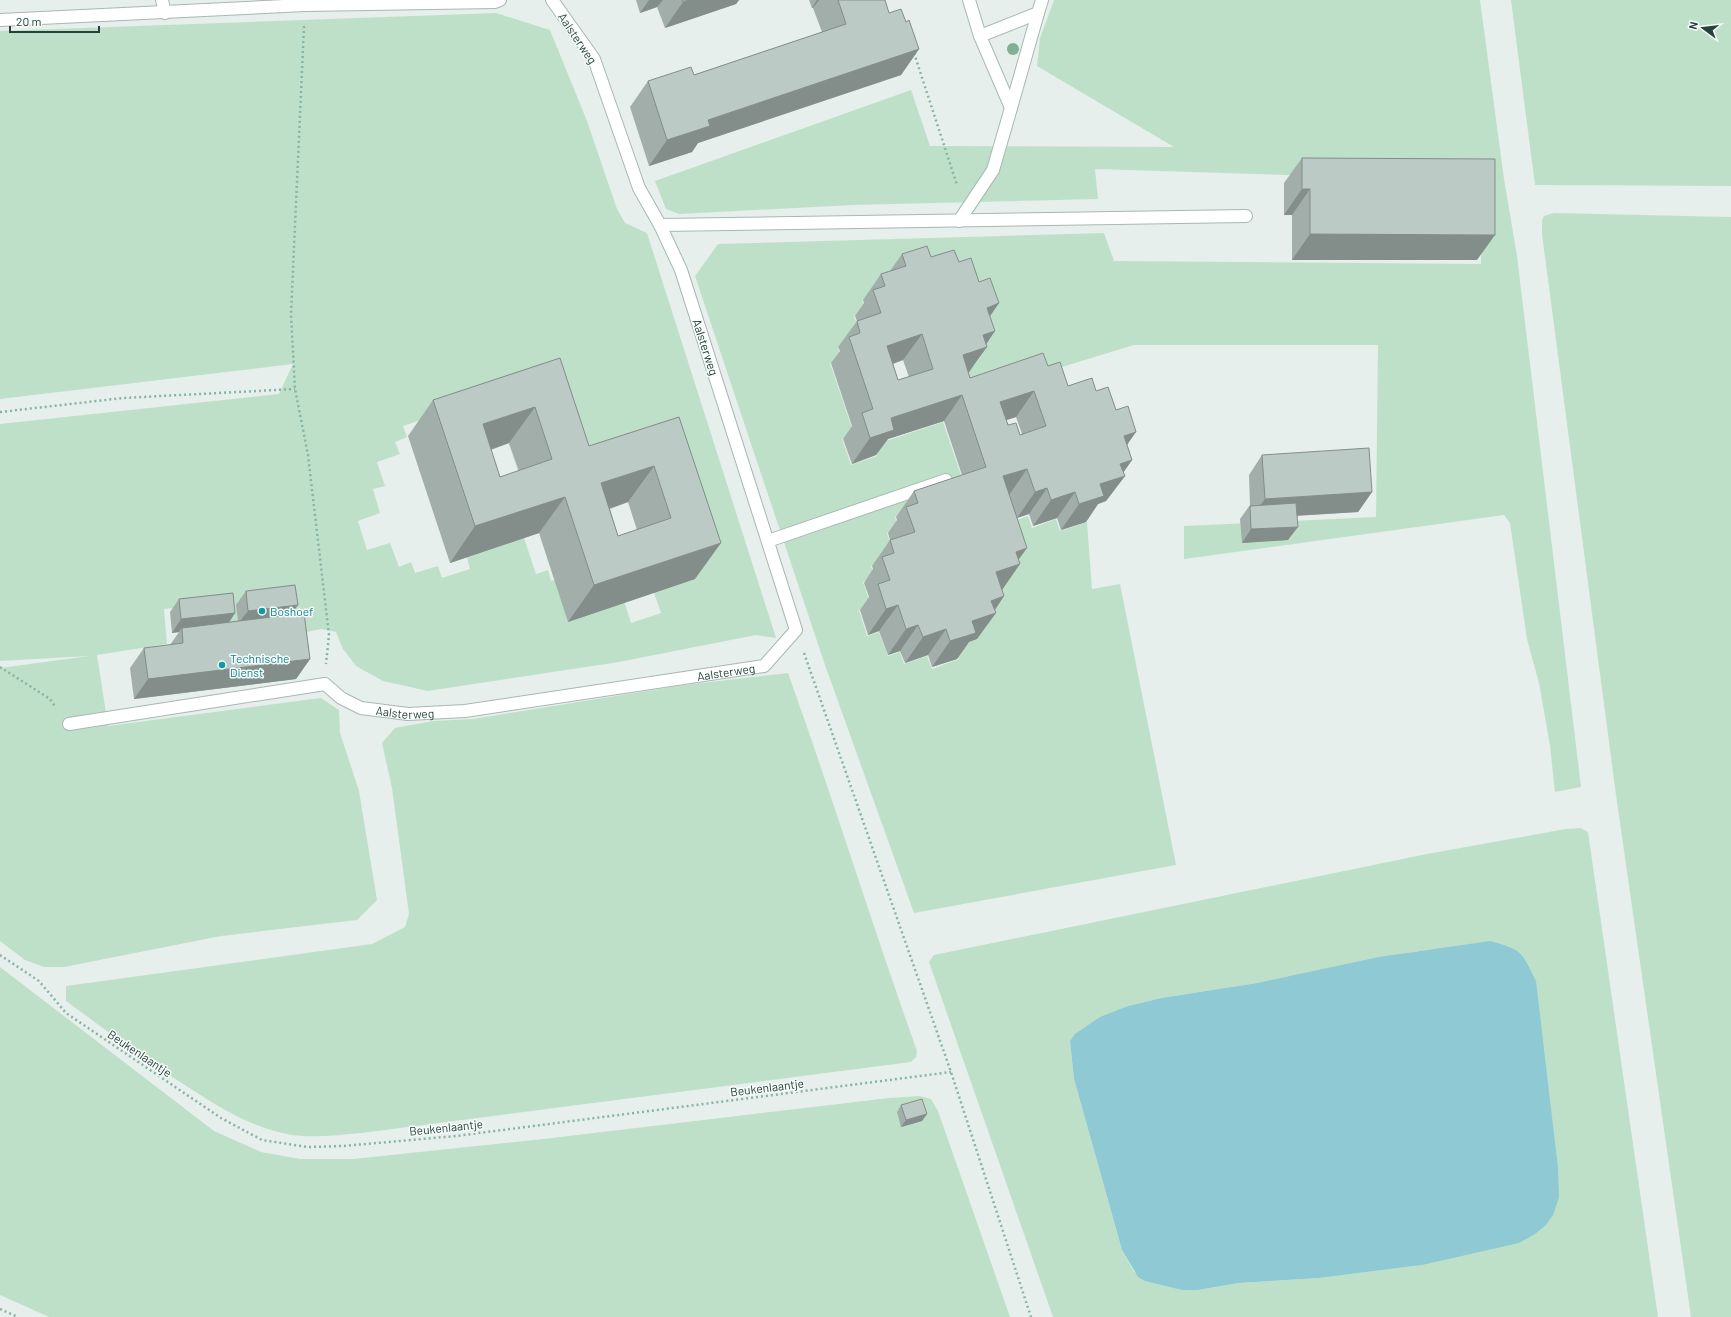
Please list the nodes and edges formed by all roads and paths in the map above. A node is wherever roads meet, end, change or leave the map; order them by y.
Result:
1 (162, 0) edge
2 (500, 0) edge
3 (552, 0) edge
4 (968, 0) edge
5 (1042, 0) edge
6 (305, 5) junction
7 (165, 13) junction
8 (1038, 13) junction
9 (0, 20) edge
10 (980, 36) junction
11 (913, 49) edge
12 (1011, 108) junction
13 (962, 216) junction
14 (1246, 216) dead end
15 (660, 224) junction
16 (295, 389) junction
17 (0, 412) edge
18 (946, 480) edge
19 (768, 541) junction
20 (796, 630) junction
21 (0, 667) edge
22 (325, 684) junction
23 (69, 724) joint
24 (0, 955) edge
25 (951, 1072) junction
26 (0, 1309) edge
27 (18, 1317) edge
28 (1032, 1317) edge

1 - 7 street
2 - 6 street
3 - 15 street, Aalsterweg
4 - 10 street
5 - 8 street
6 - 7 street
6 - 16 path
7 - 9 street
8 - 10 street
8 - 12 street
10 - 12 street
11 - 13 path
12 - 13 street
13 - 14 street
13 - 15 street
15 - 19 street, Aalsterweg
16 - 17 path
16 - 22 path
18 - 19 street
19 - 20 street, Aalsterweg
20 - 22 street, Aalsterweg
20 - 25 path
21 - 23 path
22 - 23 street
24 - 25 path, Beukenlaantje
25 - 28 path
26 - 27 path

